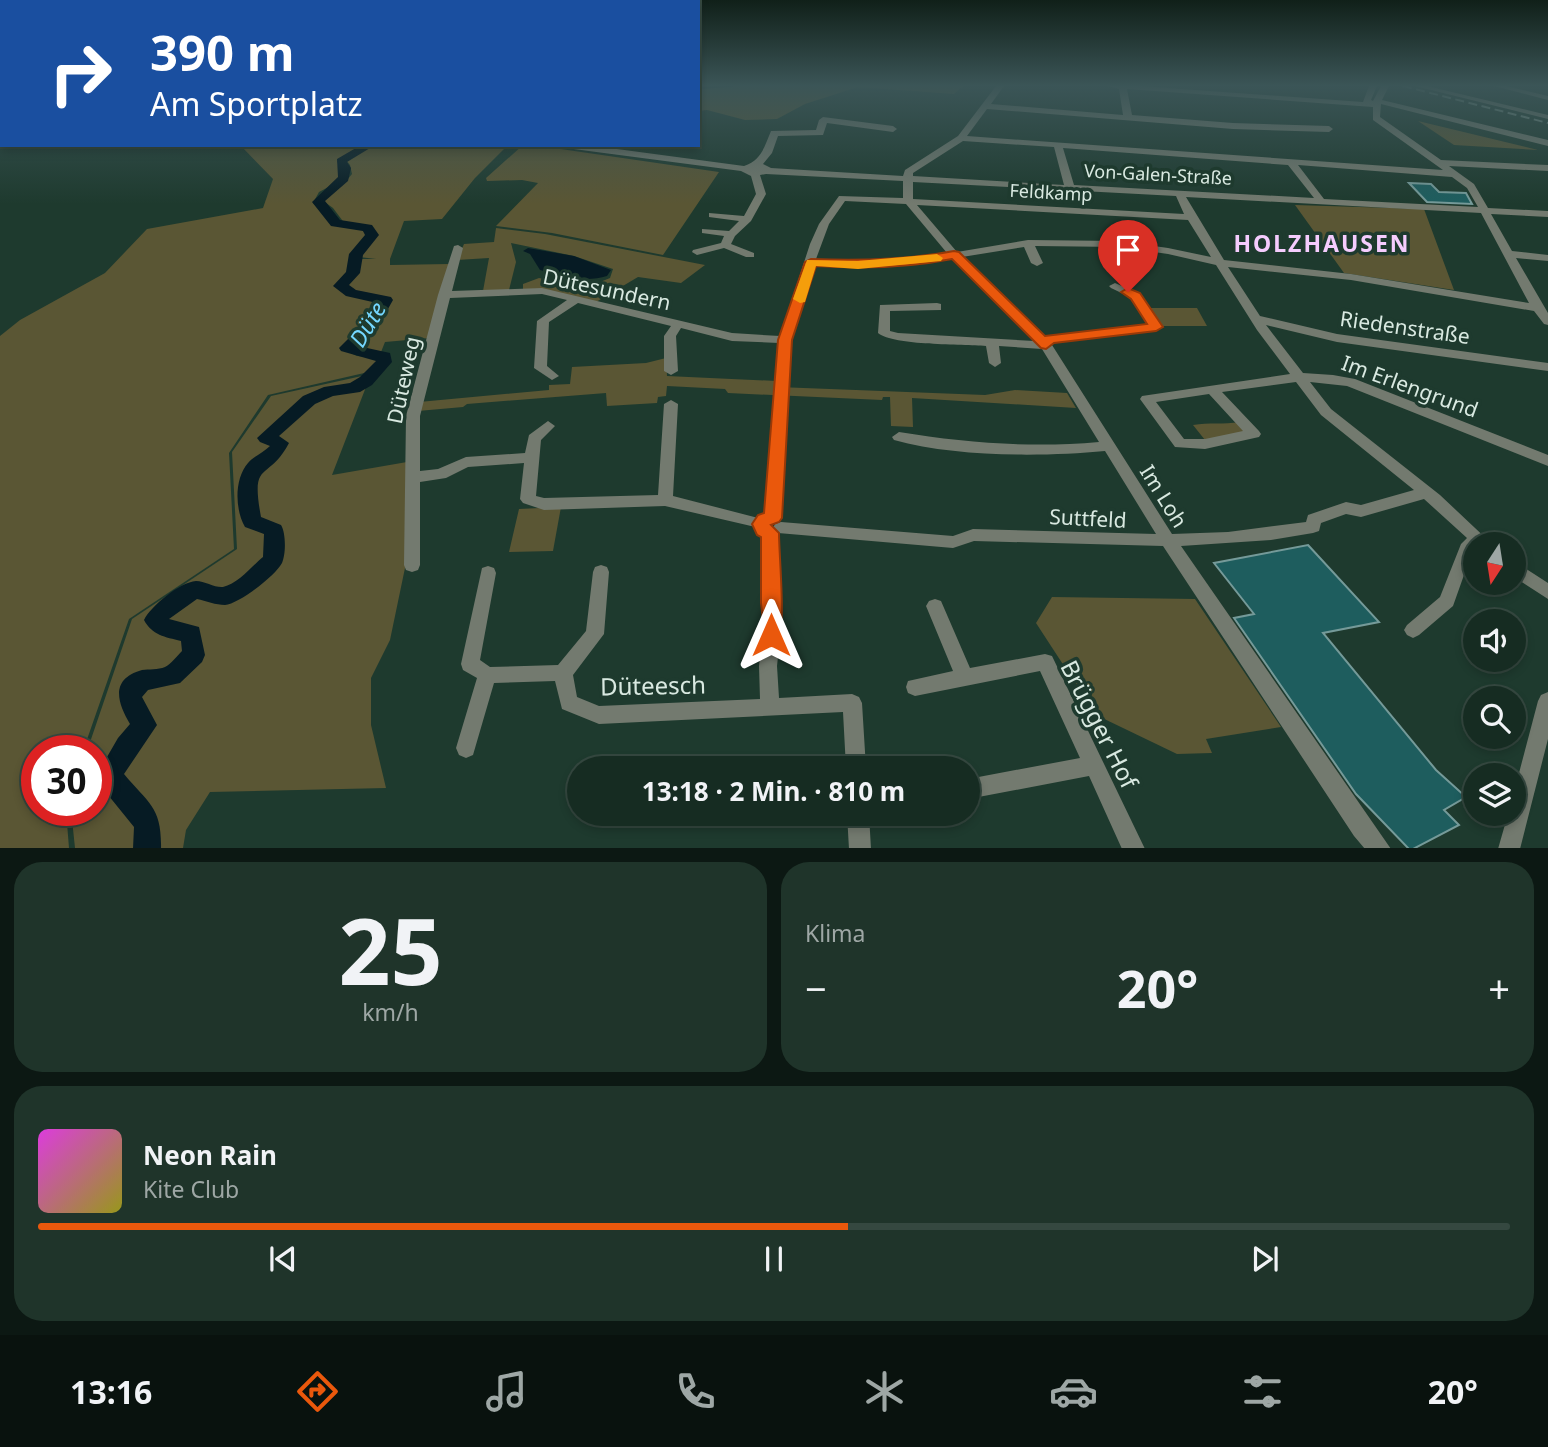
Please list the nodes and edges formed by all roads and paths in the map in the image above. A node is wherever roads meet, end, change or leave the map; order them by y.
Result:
1 (776, 126) edge
2 (822, 126) edge
3 (866, 126) edge
4 (970, 126) edge
5 (1239, 126) edge
6 (1384, 126) edge
7 (1473, 126) edge
8 (893, 129) dead end
9 (1329, 129) dead end
10 (774, 133) junction
11 (961, 138) junction
12 (1548, 143) edge
13 (1058, 146) junction
14 (581, 147) edge
15 (1291, 162) junction
16 (1439, 163) junction
17 (1548, 168) edge
18 (756, 170) junction
19 (1455, 174) junction
20 (907, 178) junction
21 (1070, 187) junction
22 (1179, 193) junction
23 (1320, 200) junction
24 (908, 201) junction
25 (1484, 209) junction
26 (1548, 214) edge
27 (713, 215) dead end
28 (1191, 217) junction
29 (747, 219) junction
30 (706, 231) dead end
31 (731, 234) junction
32 (1028, 243) junction
33 (725, 245) junction
34 (458, 248) dead end
35 (697, 252) dead end
36 (750, 254) dead end
37 (1508, 254) junction
38 (954, 255) junction
39 (1548, 258) edge
40 (811, 262) junction
41 (1037, 263) dead end
42 (1222, 263) junction
43 (1115, 286) dead end
44 (444, 295) junction
45 (577, 299) junction
46 (937, 307) dead end
47 (1538, 307) junction
48 (1257, 318) junction
49 (1548, 321) edge
50 (678, 324) junction
51 (785, 340) junction
52 (992, 342) junction
53 (1046, 345) junction
54 (995, 363) dead end
55 (1548, 367) edge
56 (671, 371) dead end
57 (552, 376) dead end
58 (1300, 376) junction
59 (1212, 388) junction
60 (671, 404) dead end
61 (548, 426) dead end
62 (900, 437) dead end
63 (1108, 446) junction
64 (530, 458) junction
65 (1548, 461) edge
66 (412, 477) junction
67 (1424, 493) junction
68 (666, 500) junction
69 (771, 526) junction
70 (1470, 532) edge
71 (1169, 542) junction
72 (1463, 560) edge
73 (412, 565) dead end
74 (601, 572) dead end
75 (488, 573) dead end
76 (1526, 576) edge
77 (1548, 592) edge
78 (935, 606) dead end
79 (1413, 630) dead end
80 (563, 673) junction
81 (487, 675) junction
82 (964, 676) junction
83 (915, 687) dead end
84 (1548, 701) edge
85 (770, 707) junction
86 (466, 748) dead end
87 (855, 756) edge
88 (1093, 765) junction
89 (980, 787) edge
90 (859, 826) edge
91 (860, 848) edge
92 (1134, 848) edge
93 (1379, 848) edge
94 (1509, 848) edge

1 - 10 street
2 - 10 street
3 - 8 street
4 - 11 street
5 - 9 street
6 - 16 street
7 - 12 street
10 - 18 street
11 - 13 street
11 - 20 street
13 - 15 street
13 - 21 street
14 - 18 street, Von-Galen-Straße
15 - 19 street
15 - 23 street
16 - 17 street
16 - 19 street
18 - 20 street, Von-Galen-Straße
18 - 29 street
19 - 25 street
20 - 21 street, Von-Galen-Straße
20 - 24 street
21 - 22 street, Von-Galen-Straße
22 - 23 street, Von-Galen-Straße
22 - 28 street
23 - 25 street, Von-Galen-Straße
24 - 28 street, Feldkamp
24 - 38 street, Im Loh
24 - 40 street, Feldkamp
25 - 26 street, Von-Galen-Straße
25 - 37 street
27 - 29 street
28 - 42 street
29 - 31 street
30 - 31 street
31 - 33 street
32 - 38 street
32 - 41 street
32 - 42 street
33 - 35 street
33 - 36 street
34 - 44 street, Düteweg
37 - 39 street
37 - 47 street
38 - 40 street
38 - 53 street, Im Loh
40 - 51 street
42 - 47 street
42 - 48 street
43 - 53 street
44 - 45 street, Dütesundern
44 - 66 street, Düteweg
45 - 50 street, Dütesundern
45 - 57 street
46 - 52 street
47 - 49 street
48 - 55 street, Riedenstraße
48 - 58 street
50 - 51 street, Dütesundern
50 - 56 street, Dütesundern
51 - 69 street
52 - 53 street
52 - 54 street
53 - 63 street, Im Loh
58 - 59 street, Im Erlengrund
58 - 65 street, Im Erlengrund
58 - 67 street
59 - 59 street, Im Erlengrund
60 - 68 street
61 - 64 street, Suttfeld
62 - 63 street
63 - 71 street, Im Loh
64 - 66 street
64 - 68 street, Suttfeld
66 - 73 street, Düteweg
67 - 70 street
67 - 71 street, Suttfeld
68 - 69 street, Suttfeld
69 - 71 street, Suttfeld
69 - 85 street
71 - 93 street, Im Loh
72 - 79 street
74 - 80 street, Düteesch
75 - 81 street
76 - 77 street
78 - 82 street
80 - 81 street
80 - 85 street, Düteesch
81 - 86 street
82 - 83 street, Brügger Hof
82 - 88 street, Brügger Hof
84 - 94 street
85 - 87 street
88 - 89 street
88 - 92 street, Brügger Hof
90 - 91 street

